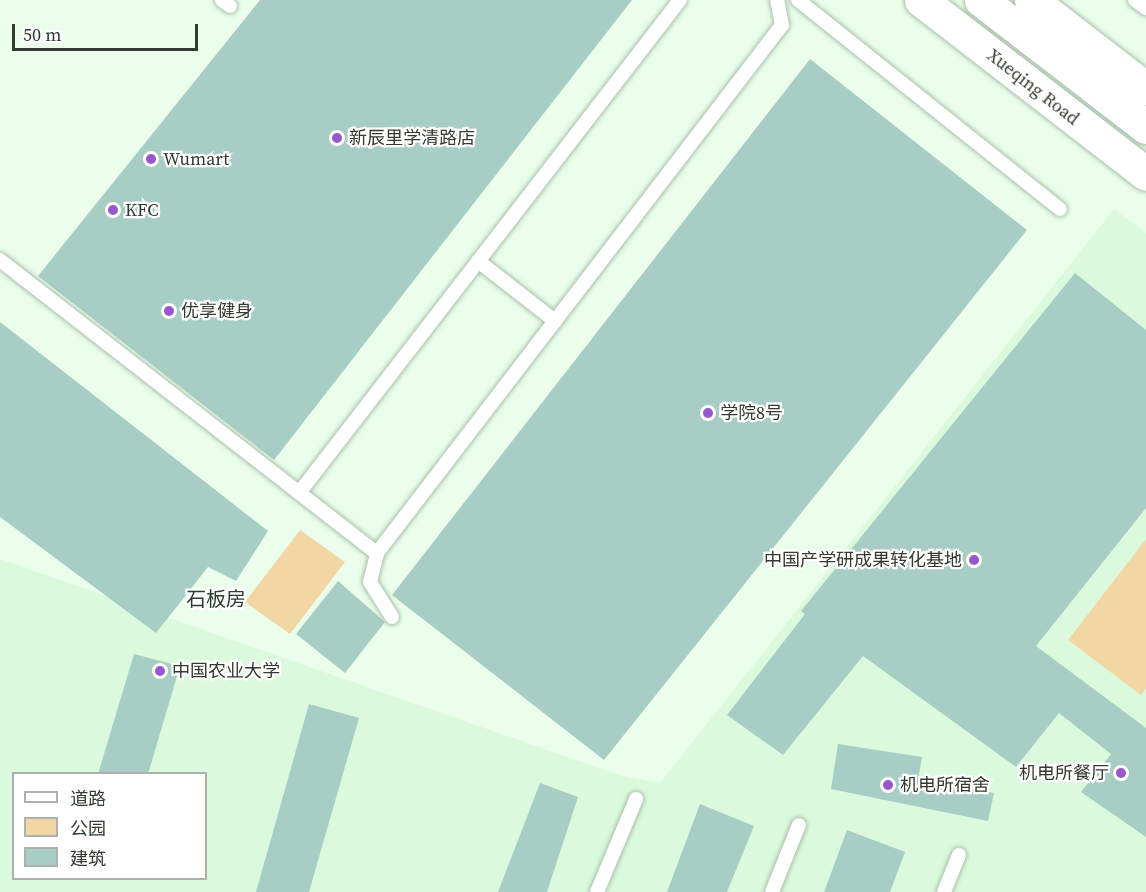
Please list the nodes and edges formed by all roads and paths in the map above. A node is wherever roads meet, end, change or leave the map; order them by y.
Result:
1 (680, 0) edge
2 (777, 0) edge
3 (798, 0) edge
4 (921, 0) edge
5 (981, 0) edge
6 (1031, 0) edge
7 (1135, 0) edge
8 (1146, 9) edge
9 (1146, 90) edge
10 (1146, 127) edge
11 (1146, 174) edge
12 (1060, 209) dead end
13 (0, 260) edge
14 (478, 261) junction
15 (555, 321) junction
16 (299, 493) junction
17 (377, 553) junction
18 (392, 616) dead end
19 (636, 799) dead end
20 (799, 825) dead end
21 (959, 855) dead end
22 (597, 892) edge
23 (772, 892) edge
24 (944, 892) edge

1 - 14 lane
2 - 15 lane
3 - 12 lane
4 - 11 main road, Xueqing Road
5 - 10 main road, Xueqing Road
6 - 9 main road
7 - 8 lane
13 - 16 lane
14 - 15 lane
14 - 16 lane
15 - 17 lane
16 - 17 lane
17 - 18 lane
19 - 22 lane
20 - 23 lane
21 - 24 lane

